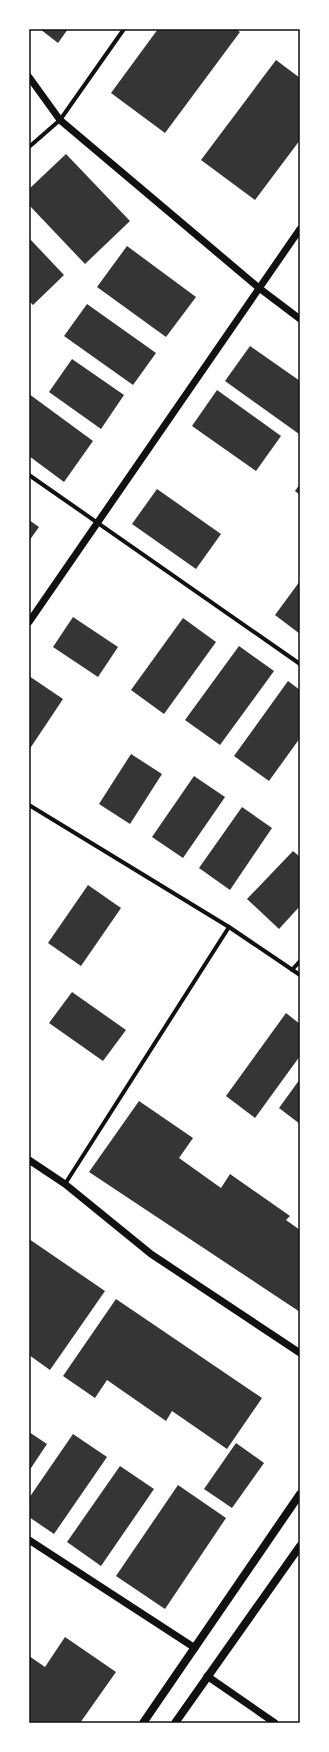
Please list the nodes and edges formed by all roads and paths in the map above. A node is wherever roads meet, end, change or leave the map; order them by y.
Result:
1 (124, 29) edge
2 (29, 77) edge
3 (60, 120) junction
4 (29, 147) edge
5 (300, 229) edge
6 (259, 288) junction
7 (300, 319) edge
8 (29, 475) edge
9 (97, 523) junction
10 (29, 622) edge
11 (300, 664) edge
12 (29, 805) edge
13 (229, 927) junction
14 (300, 961) edge
15 (292, 970) junction
16 (300, 975) edge
17 (29, 1160) edge
18 (66, 1184) junction
19 (300, 1352) edge
20 (300, 1494) edge
21 (29, 1540) edge
22 (300, 1546) edge
23 (195, 1648) junction
24 (207, 1676) junction
25 (144, 1723) edge
26 (175, 1723) edge
27 (275, 1723) edge

1 - 3 street
2 - 3 street
3 - 4 street
3 - 6 street
5 - 6 street
6 - 7 street
6 - 9 street
8 - 9 street
9 - 10 street
9 - 11 street
12 - 13 street
13 - 15 street
13 - 18 street
14 - 15 street
15 - 16 street
17 - 18 street
18 - 19 street
20 - 23 main road
21 - 23 street
22 - 24 main road
23 - 25 main road
24 - 26 main road
24 - 27 street

